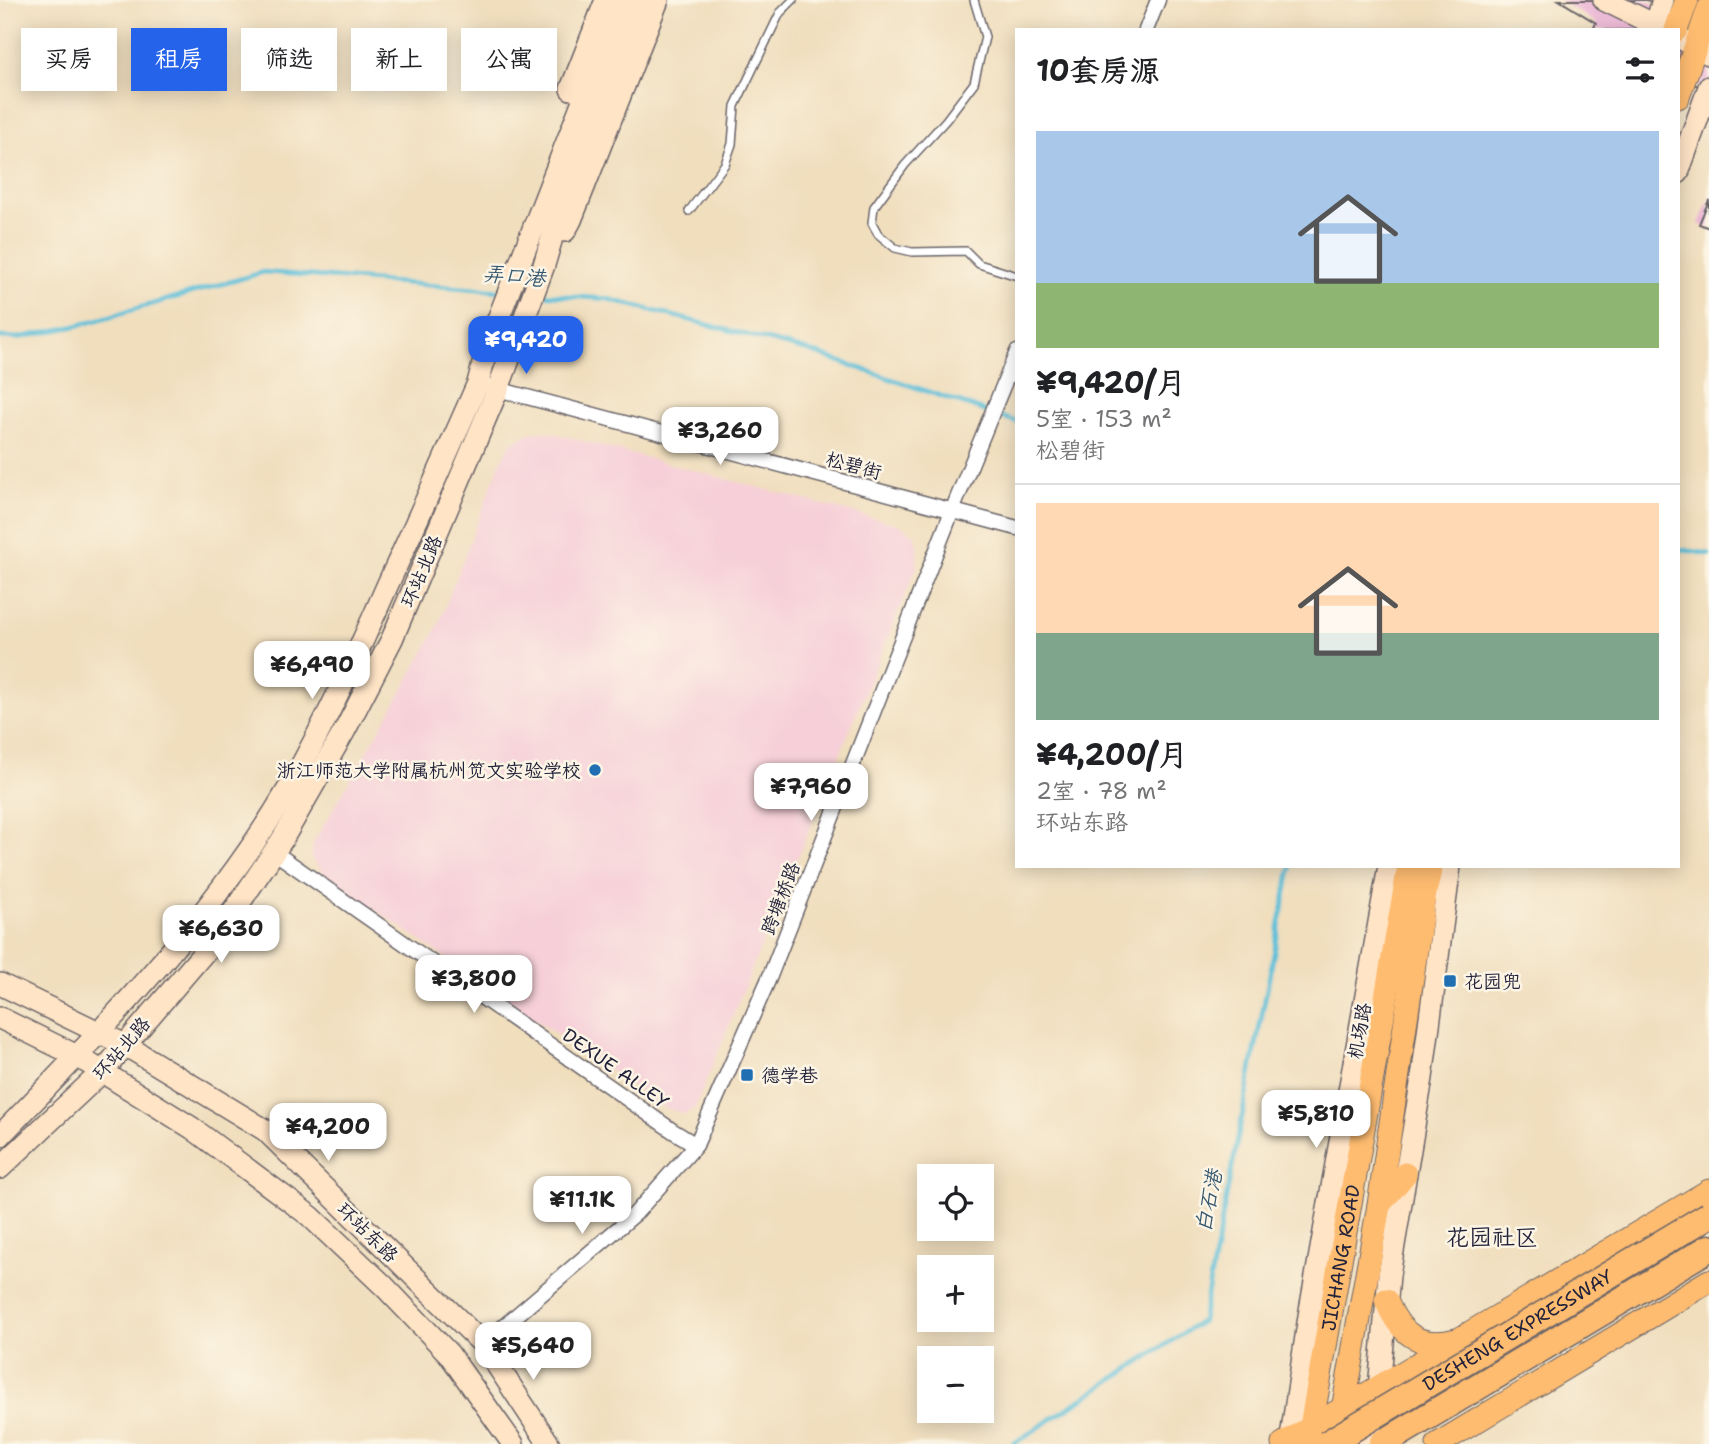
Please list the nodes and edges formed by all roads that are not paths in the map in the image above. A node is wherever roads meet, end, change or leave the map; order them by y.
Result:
1 (606, 0) edge
2 (622, 0) edge
3 (640, 0) edge
4 (659, 0) edge
5 (793, 0) edge
6 (974, 0) edge
7 (1158, 0) edge
8 (1604, 0) edge
9 (1677, 1) edge
10 (1708, 16) edge
11 (1147, 28) edge
12 (1661, 28) edge
13 (1664, 28) edge
14 (1694, 46) edge
15 (1709, 87) edge
16 (1680, 91) edge
17 (1680, 167) edge
18 (689, 211) dead end
19 (544, 265) junction
20 (518, 267) junction
21 (1015, 275) edge
22 (1015, 357) edge
23 (488, 386) junction
24 (952, 511) junction
25 (1015, 527) edge
26 (274, 852) junction
27 (1389, 868) edge
28 (1409, 868) edge
29 (1431, 868) edge
30 (1450, 868) edge
31 (0, 984) edge
32 (0, 1018) edge
33 (98, 1033) junction
34 (125, 1045) junction
35 (77, 1056) junction
36 (1364, 1061) junction
37 (103, 1072) junction
38 (0, 1136) edge
39 (696, 1145) junction
40 (0, 1168) edge
41 (1405, 1174) junction
42 (1709, 1191) edge
43 (1379, 1205) junction
44 (1709, 1215) edge
45 (1709, 1248) edge
46 (1709, 1281) edge
47 (1386, 1300) junction
48 (1462, 1339) junction
49 (483, 1344) junction
50 (1378, 1389) junction
51 (1345, 1409) junction
52 (1302, 1440) edge
53 (513, 1444) edge
54 (549, 1444) edge
55 (1337, 1444) edge
56 (1368, 1444) edge
57 (1382, 1444) edge
58 (1438, 1444) edge

1 - 20 main road
2 - 20 main road, 环站北路
3 - 19 main road, 环站北路
4 - 19 main road
5 - 18 lane
6 - 21 lane
7 - 11 street
8 - 12 main road
9 - 10 main road
9 - 13 main road
10 - 14 main road
14 - 16 main road
15 - 17 main road
19 - 23 main road, 环站北路
20 - 23 main road, 环站北路
22 - 24 street, 跨塘桥路
23 - 24 street, 松碧街
23 - 26 main road, 环站北路
23 - 33 main road, 环站北路
24 - 25 street, 松碧街
24 - 39 street, 跨塘桥路
26 - 34 main road, 环站北路
26 - 39 street, DEXUE ALLEY
27 - 36 main road, 机场路
28 - 36 main road, JICHANG ROAD
29 - 43 main road
30 - 41 main road
31 - 33 main road, 环站东路
32 - 35 main road, 环站东路
33 - 34 main road, 环站东路
33 - 35 main road, 环站北路
34 - 37 main road, 环站北路
34 - 49 main road, 环站东路
35 - 37 main road, 环站东路
35 - 38 main road, 环站北路
36 - 52 main road, JICHANG ROAD
37 - 40 main road, 环站北路
37 - 53 main road, 环站东路
39 - 49 street, 跨塘桥路
41 - 43 main road
41 - 47 main road
42 - 48 main road
43 - 51 main road
44 - 52 highway, DESHENG EXPRESSWAY, bridge
45 - 57 highway, DESHENG EXPRESSWAY
46 - 58 main road
47 - 48 main road
47 - 50 main road
48 - 50 main road
49 - 54 main road, 环站东路
50 - 51 main road
50 - 56 main road
51 - 52 main road
51 - 55 main road

